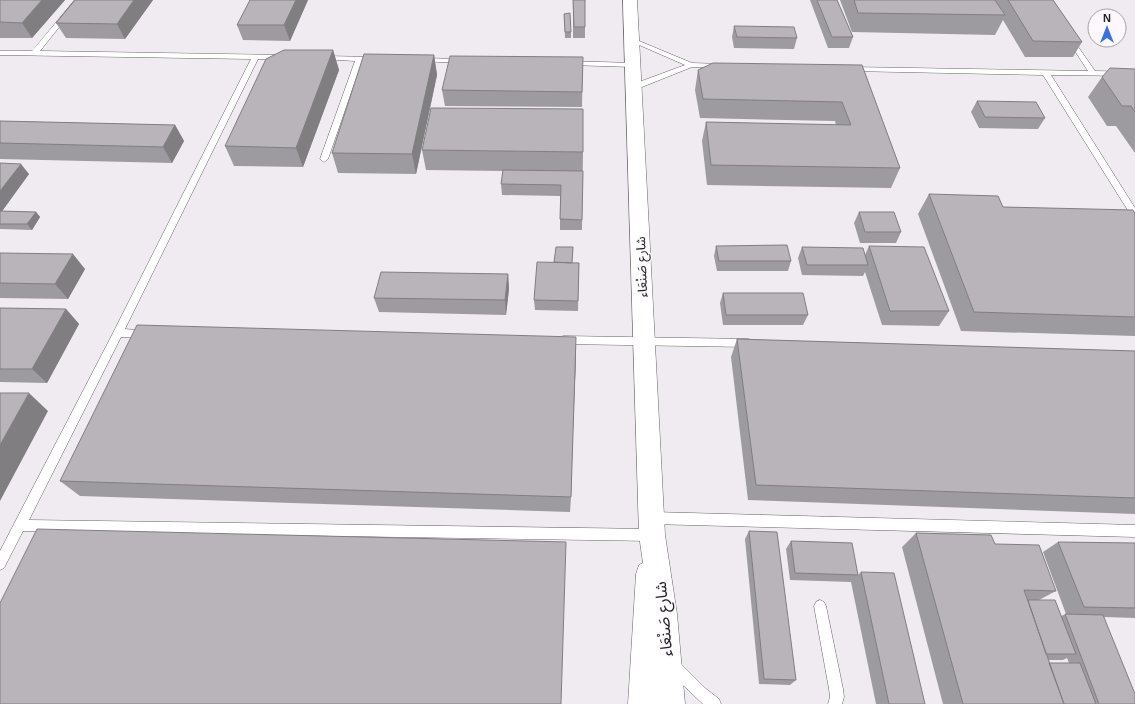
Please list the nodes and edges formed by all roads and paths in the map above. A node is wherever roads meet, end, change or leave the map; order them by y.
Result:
1 (78, 0) edge
2 (630, 0) edge
3 (1065, 32) edge
4 (632, 40) junction
5 (0, 53) edge
6 (34, 54) junction
7 (254, 57) junction
8 (292, 57) edge
9 (314, 58) edge
10 (359, 59) junction
11 (382, 59) edge
12 (414, 60) edge
13 (468, 61) edge
14 (563, 63) edge
15 (633, 65) junction
16 (691, 65) junction
17 (731, 66) edge
18 (841, 68) edge
19 (1046, 73) junction
20 (1093, 73) junction
21 (1135, 74) edge
22 (634, 87) junction
23 (324, 159) dead end
24 (1131, 213) edge
25 (118, 333) junction
26 (158, 334) edge
27 (557, 340) edge
28 (644, 341) junction
29 (755, 344) edge
30 (20, 525) junction
31 (652, 526) junction
32 (1135, 531) edge
33 (0, 564) edge
34 (820, 606) dead end
35 (666, 659) junction
36 (644, 704) edge
37 (670, 704) edge
38 (714, 704) edge
39 (835, 704) edge

1 - 6 lane
2 - 4 street, شارع صَنْعَاء
3 - 20 lane
4 - 15 street, شارع صَنْعَاء
4 - 16 lane
5 - 6 lane
6 - 7 lane
7 - 8 lane
7 - 25 lane
9 - 10 lane
10 - 11 lane
10 - 23 lane
12 - 13 lane
14 - 15 lane
15 - 22 street, شارع صَنْعَاء
16 - 17 lane
16 - 22 lane
18 - 19 lane
19 - 20 lane
19 - 24 lane
20 - 21 lane
22 - 28 street, شارع صَنْعَاء
25 - 26 lane
25 - 30 lane
27 - 28 lane
28 - 29 lane
28 - 31 street, شارع صَنْعَاء
30 - 31 lane
30 - 33 lane
31 - 32 lane
31 - 35 street, شارع صَنْعَاء
31 - 36 street, شارع صَنْعَاء
34 - 39 lane
35 - 37 street, شارع صَنْعَاء
35 - 38 lane

